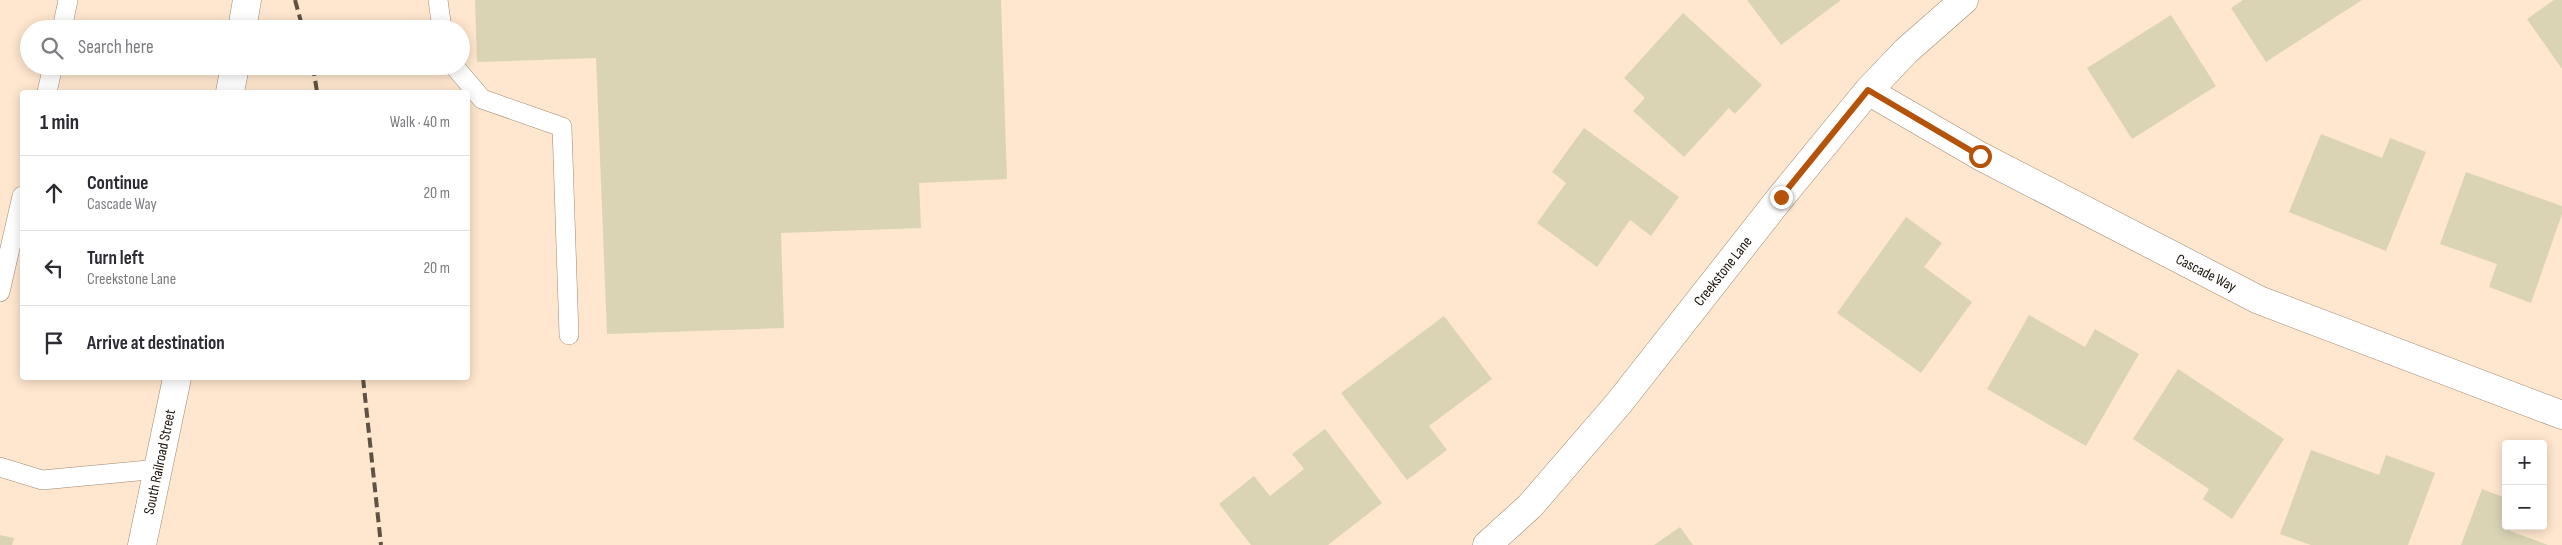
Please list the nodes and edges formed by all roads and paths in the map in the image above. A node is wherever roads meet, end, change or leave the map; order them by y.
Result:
1 (68, 0) edge
2 (247, 0) edge
3 (438, 0) edge
4 (1964, 0) edge
5 (64, 20) edge
6 (244, 20) edge
7 (441, 20) edge
8 (51, 75) edge
9 (233, 75) edge
10 (462, 75) edge
11 (47, 90) edge
12 (230, 90) edge
13 (1868, 90) junction
14 (20, 205) edge
15 (0, 292) edge
16 (569, 335) dead end
17 (177, 380) edge
18 (2562, 415) edge
19 (0, 467) edge
20 (159, 469) junction
21 (142, 545) edge
22 (1486, 545) edge

1 - 5 lane
2 - 6 street
3 - 7 lane
4 - 13 street, Creekstone Lane
8 - 11 lane
9 - 12 street
10 - 16 lane
13 - 18 street, Cascade Way
13 - 22 street, Creekstone Lane
14 - 15 lane
17 - 20 street, South Railroad Street
19 - 20 lane
20 - 21 street, South Railroad Street

